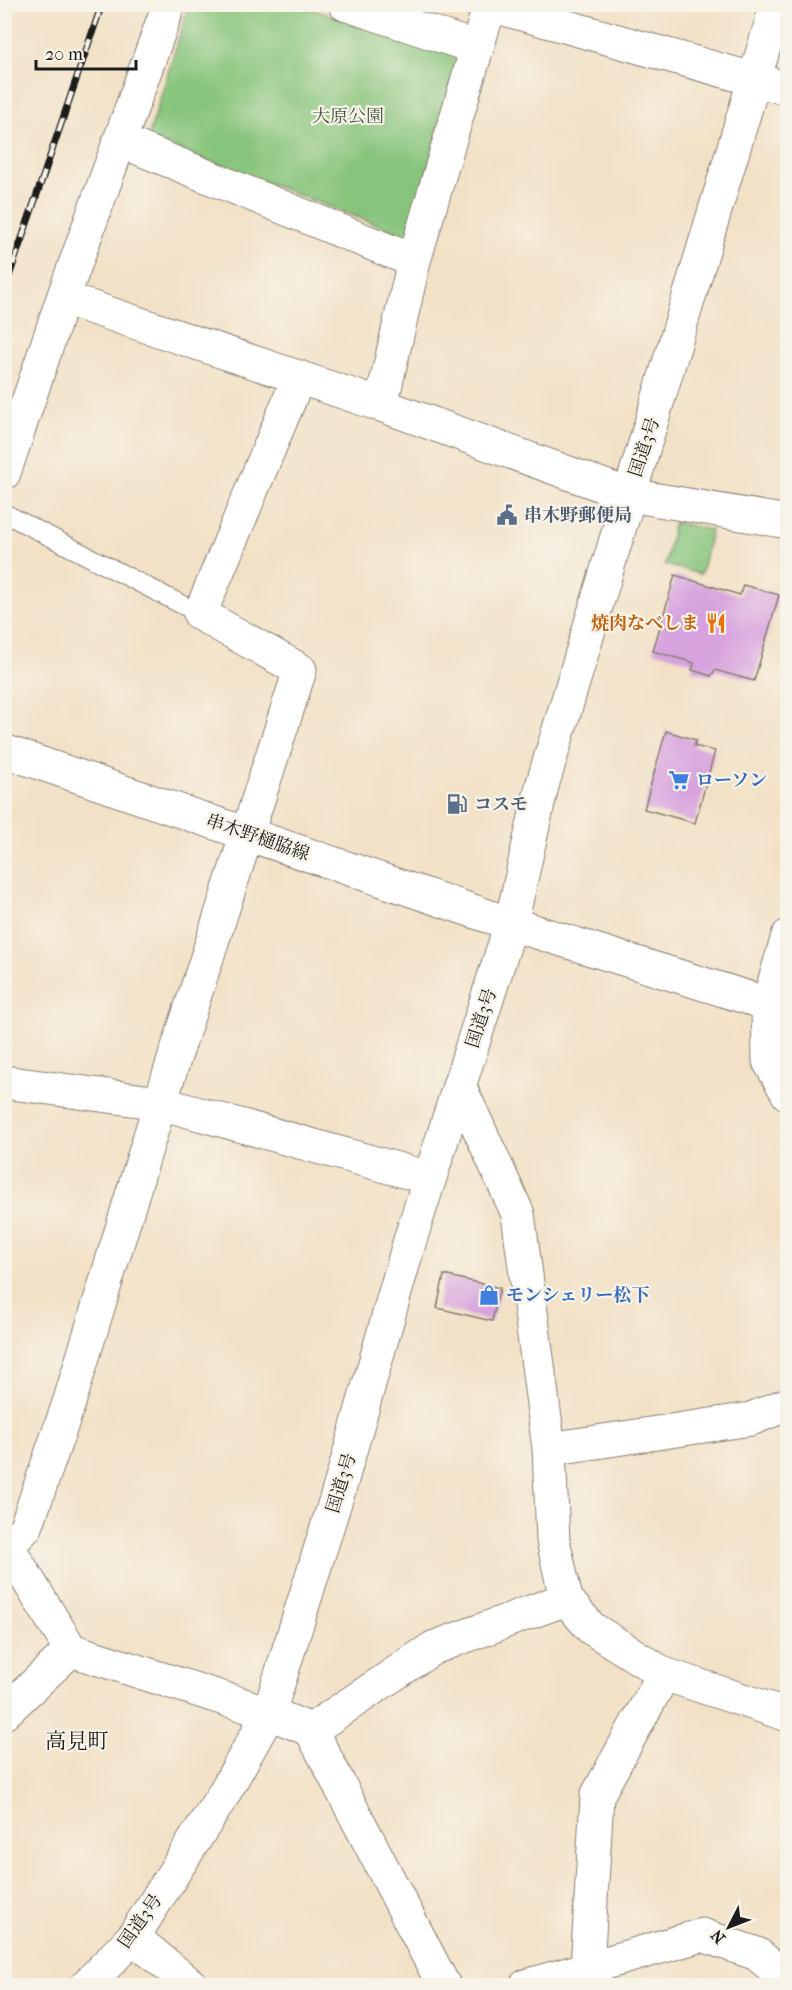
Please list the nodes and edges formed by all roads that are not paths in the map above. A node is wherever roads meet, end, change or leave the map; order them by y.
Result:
1 (169, 4) edge
2 (345, 4) edge
3 (777, 4) edge
4 (490, 5) edge
5 (477, 48) junction
6 (755, 80) junction
7 (788, 89) edge
8 (121, 141) junction
9 (414, 261) junction
10 (63, 298) junction
11 (299, 377) junction
12 (381, 405) junction
13 (4, 473) edge
14 (629, 495) junction
15 (4, 513) edge
16 (788, 522) edge
17 (200, 614) junction
18 (4, 751) edge
19 (249, 834) junction
20 (511, 924) junction
21 (788, 936) edge
22 (778, 1006) edge
23 (5, 1084) edge
24 (459, 1085) junction
25 (788, 1094) edge
26 (160, 1103) junction
27 (429, 1178) junction
28 (788, 1404) edge
29 (549, 1449) junction
30 (6, 1544) edge
31 (567, 1599) junction
32 (71, 1650) junction
33 (664, 1674) junction
34 (4, 1713) edge
35 (269, 1713) junction
36 (788, 1715) edge
37 (311, 1730) junction
38 (133, 1937) junction
39 (586, 1978) edge
40 (788, 1980) edge
41 (86, 1986) edge
42 (192, 1986) edge
43 (444, 1986) edge
44 (526, 1986) edge

1 - 8 main road
2 - 5 main road
3 - 6 main road, 国道3号
4 - 5 main road
4 - 6 main road
5 - 9 main road
6 - 7 main road
6 - 14 main road, 国道3号
8 - 9 main road
8 - 10 main road
9 - 12 main road
10 - 11 main road
10 - 13 main road
11 - 12 main road
11 - 17 main road
12 - 14 main road
14 - 16 main road
14 - 20 main road, 国道3号
15 - 17 lane
17 - 19 main road
18 - 19 main road, 串木野樋脇線
19 - 20 main road, 串木野樋脇線
19 - 26 main road
20 - 22 main road, 串木野樋脇線
20 - 24 main road, 国道3号
21 - 22 main road
22 - 25 main road
23 - 26 main road
24 - 27 main road, 国道3号
24 - 29 main road
26 - 27 main road
26 - 30 main road
27 - 35 main road, 国道3号
28 - 29 main road
29 - 31 main road
30 - 32 main road
31 - 33 main road
31 - 37 main road
32 - 34 main road
32 - 35 main road
33 - 36 main road
33 - 39 main road
35 - 37 main road
35 - 38 main road, 国道3号
37 - 43 main road
38 - 41 main road, 国道3号
38 - 42 main road
39 - 40 main road
39 - 44 main road

